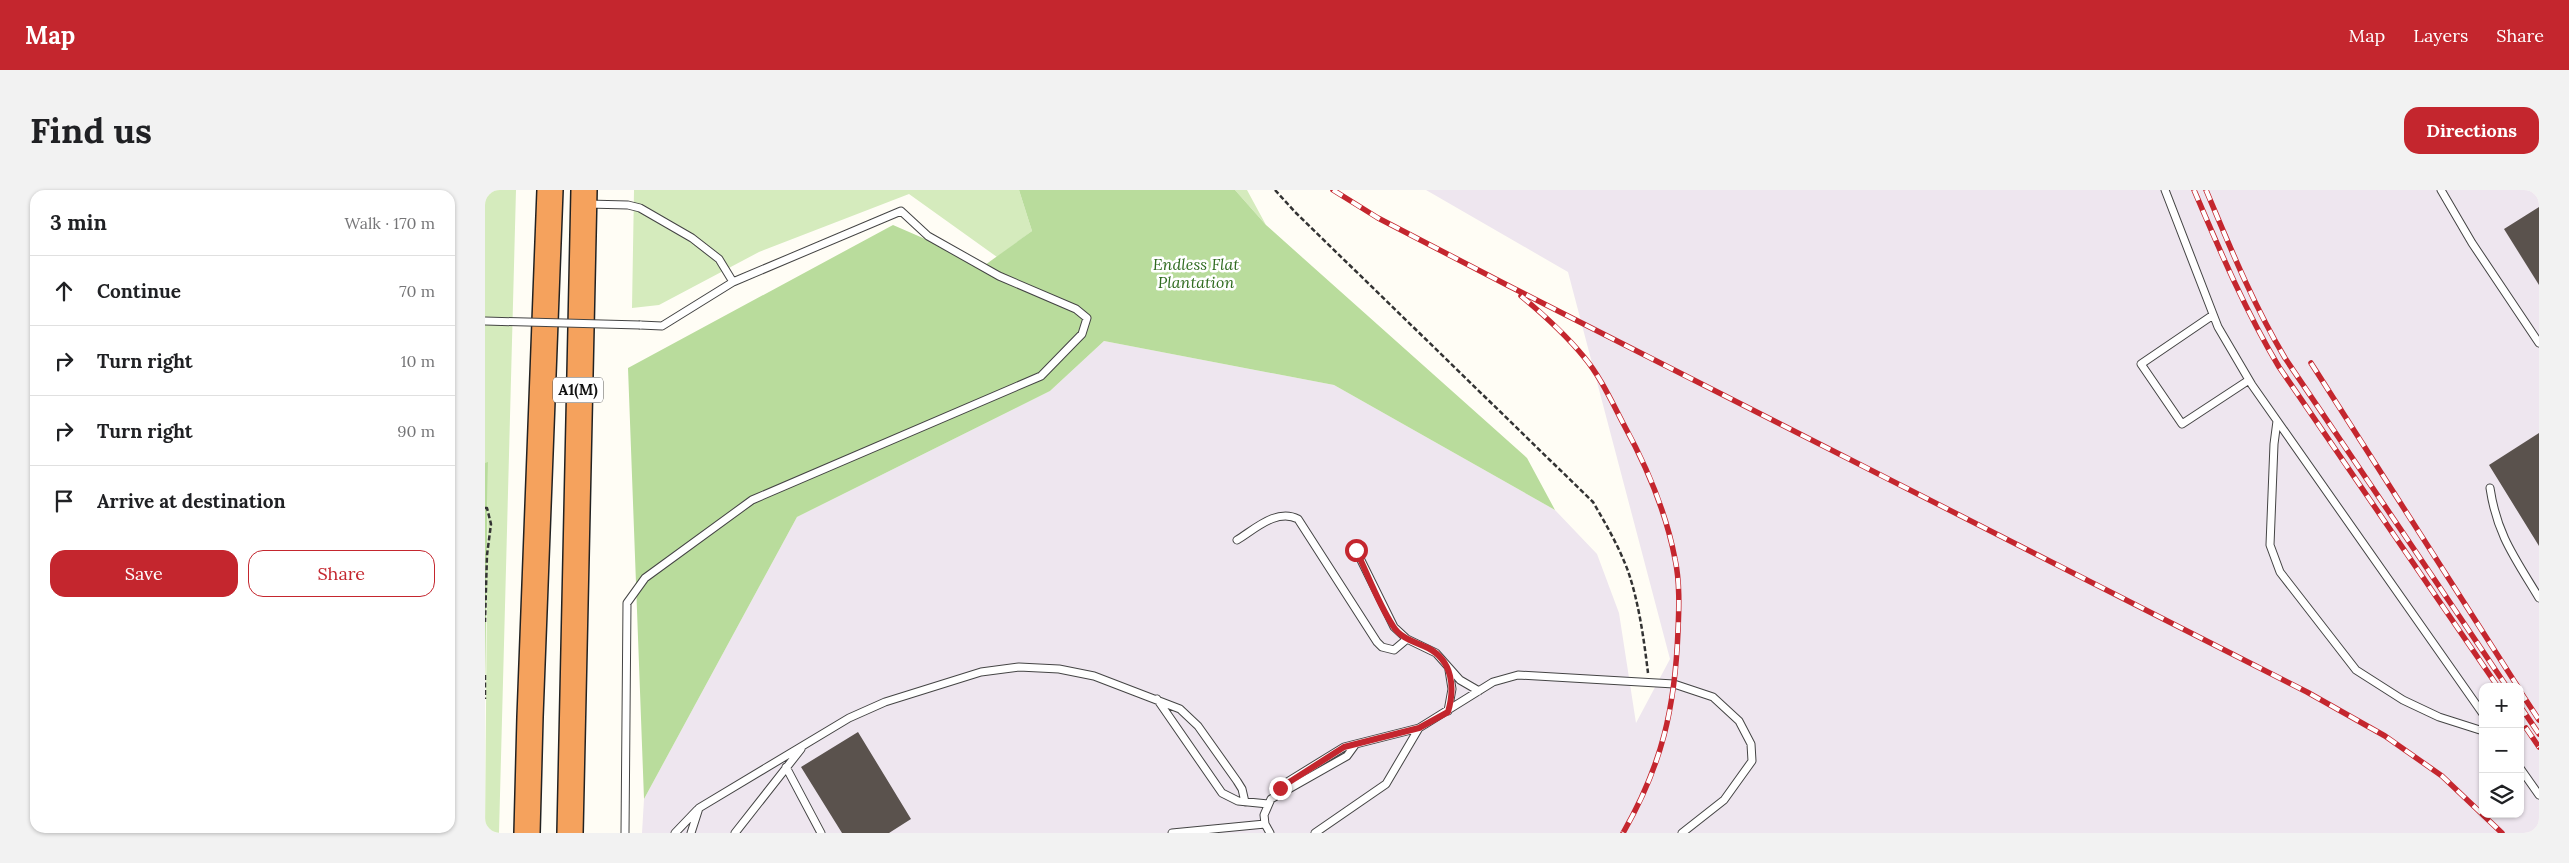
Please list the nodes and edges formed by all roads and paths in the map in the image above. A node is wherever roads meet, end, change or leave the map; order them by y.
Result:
1 (550, 190) edge
2 (1275, 190) edge
3 (2165, 190) edge
4 (2441, 190) edge
5 (583, 197) edge
6 (733, 282) junction
7 (2213, 315) junction
8 (485, 322) edge
9 (2539, 342) edge
10 (2249, 380) junction
11 (2277, 420) junction
12 (2490, 488) dead end
13 (485, 508) edge
14 (1237, 540) dead end
15 (1356, 550) dead end
16 (2539, 598) edge
17 (485, 622) edge
18 (1407, 639) junction
19 (1449, 669) junction
20 (485, 675) edge
21 (1649, 682) junction
22 (1479, 691) junction
23 (1157, 698) junction
24 (485, 699) edge
25 (2479, 708) edge
26 (1448, 712) junction
27 (1419, 728) junction
28 (2479, 730) edge
29 (804, 744) junction
30 (786, 767) junction
31 (2524, 773) edge
32 (2539, 795) edge
33 (1245, 802) junction
34 (1268, 804) junction
35 (699, 808) junction
36 (1265, 824) junction
37 (1208, 831) edge
38 (527, 833) edge
39 (570, 833) edge
40 (625, 833) edge
41 (675, 833) edge
42 (691, 833) edge
43 (735, 833) edge
44 (821, 833) edge
45 (1173, 833) edge
46 (1270, 833) edge
47 (1315, 833) edge
48 (1681, 833) edge

1 - 38 highway, A1(M)
2 - 21 path
3 - 7 lane
4 - 9 lane
5 - 6 lane
5 - 39 highway, A1(M)
6 - 8 lane, bridge
6 - 40 lane
7 - 10 lane
7 - 10 lane
10 - 11 lane
11 - 25 lane
11 - 28 lane
12 - 16 lane
13 - 17 path
14 - 18 lane
15 - 18 lane
18 - 19 lane
19 - 22 lane
19 - 26 lane
20 - 24 path
21 - 22 lane
21 - 48 lane
22 - 26 lane
23 - 29 lane
23 - 33 lane
23 - 33 lane
26 - 27 lane
27 - 34 lane
27 - 47 lane
29 - 30 lane
29 - 35 lane
30 - 43 lane
30 - 44 lane
31 - 32 lane
33 - 34 lane
34 - 36 lane
35 - 41 lane
35 - 42 lane
36 - 37 lane
36 - 46 lane
37 - 45 lane

